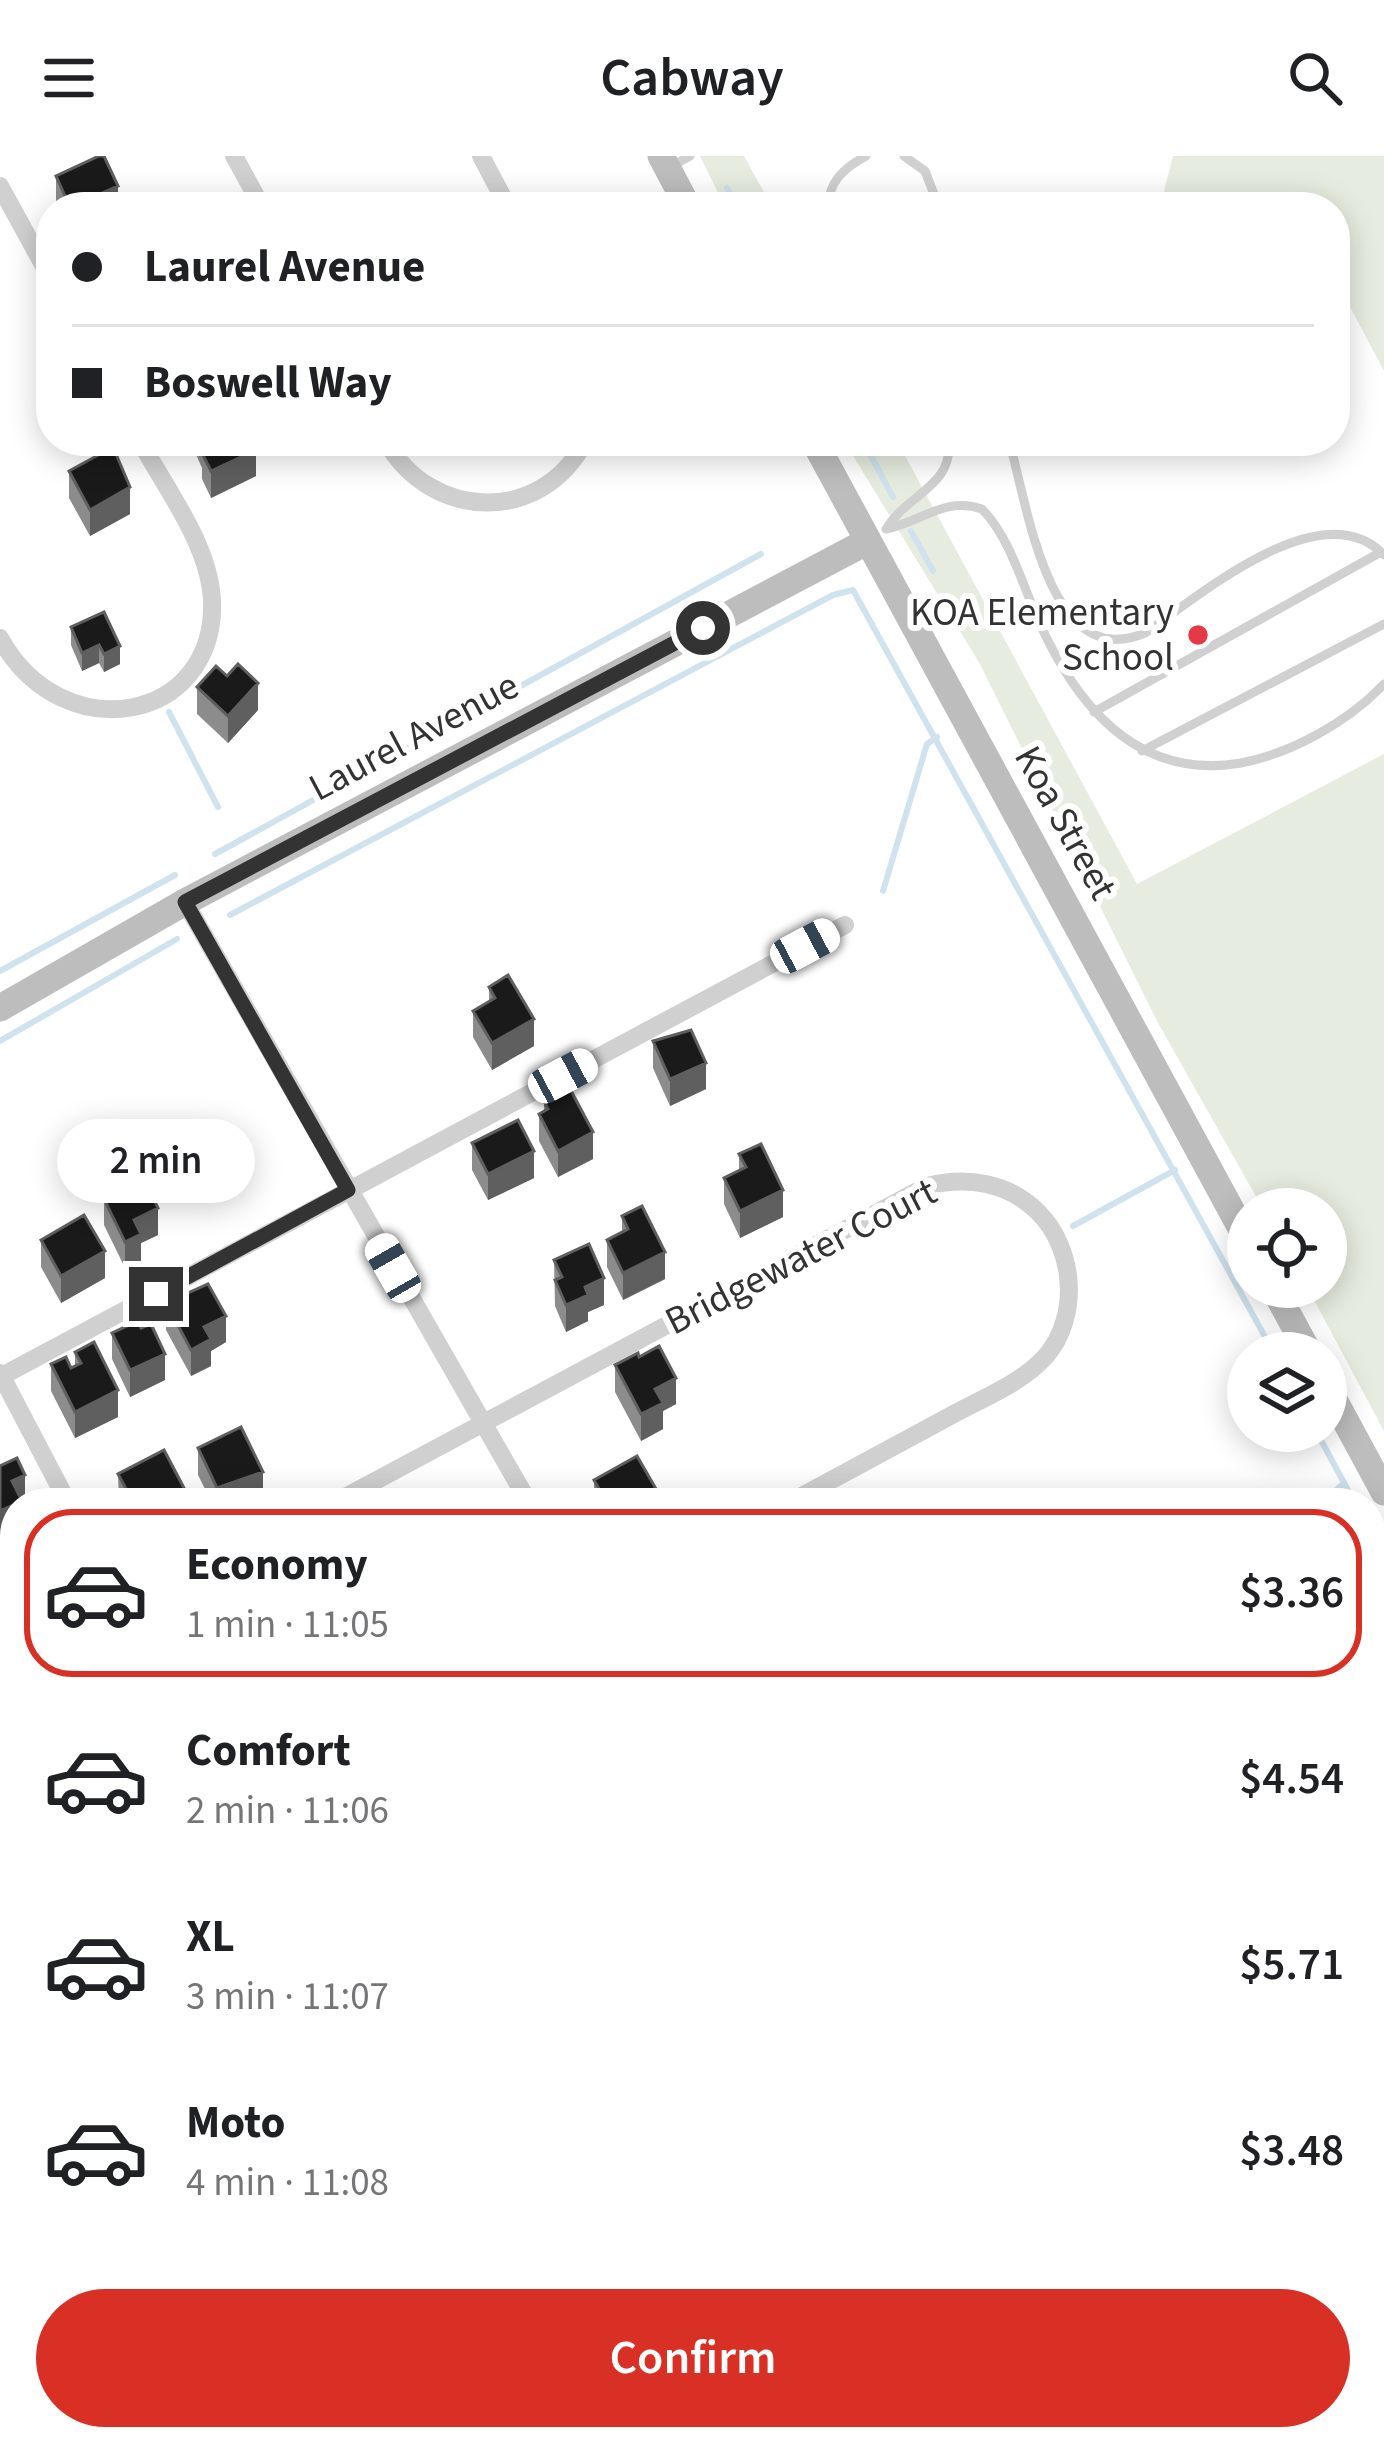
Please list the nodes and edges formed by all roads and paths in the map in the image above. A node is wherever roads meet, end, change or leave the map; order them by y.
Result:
1 (234, 156) edge
2 (481, 156) edge
3 (866, 156) edge
4 (904, 156) edge
5 (673, 160) edge
6 (0, 186) edge
7 (254, 192) edge
8 (500, 192) edge
9 (683, 192) edge
10 (830, 192) edge
11 (934, 192) edge
12 (36, 252) edge
13 (148, 456) edge
14 (396, 456) edge
15 (572, 456) edge
16 (824, 456) edge
17 (946, 456) edge
18 (1014, 456) edge
19 (877, 535) junction
20 (1383, 554) edge
21 (1384, 624) edge
22 (0, 638) edge
23 (1384, 684) edge
24 (1094, 712) junction
25 (1142, 751) junction
26 (185, 902) junction
27 (845, 925) dead end
28 (0, 1008) edge
29 (348, 1190) junction
30 (1227, 1201) edge
31 (1, 1375) edge
32 (483, 1423) junction
33 (1347, 1424) edge
34 (60, 1488) edge
35 (362, 1488) edge
36 (520, 1488) edge
37 (817, 1488) edge
38 (1382, 1488) edge

1 - 7 street
2 - 8 street
3 - 10 lane
4 - 11 lane
5 - 9 main road
6 - 12 street
13 - 22 street
14 - 15 street
16 - 19 main road, Koa Street
17 - 19 lane
18 - 20 lane
19 - 24 lane
19 - 26 main road, Laurel Avenue
19 - 30 main road, Koa Street
20 - 24 lane
21 - 25 lane
23 - 25 lane
24 - 25 lane
26 - 28 main road, Laurel Avenue
26 - 29 street
27 - 29 street
29 - 31 street
29 - 32 street
31 - 34 street
32 - 35 street, Bridgewater Court
32 - 36 street
32 - 37 street, Bridgewater Court
33 - 38 main road

